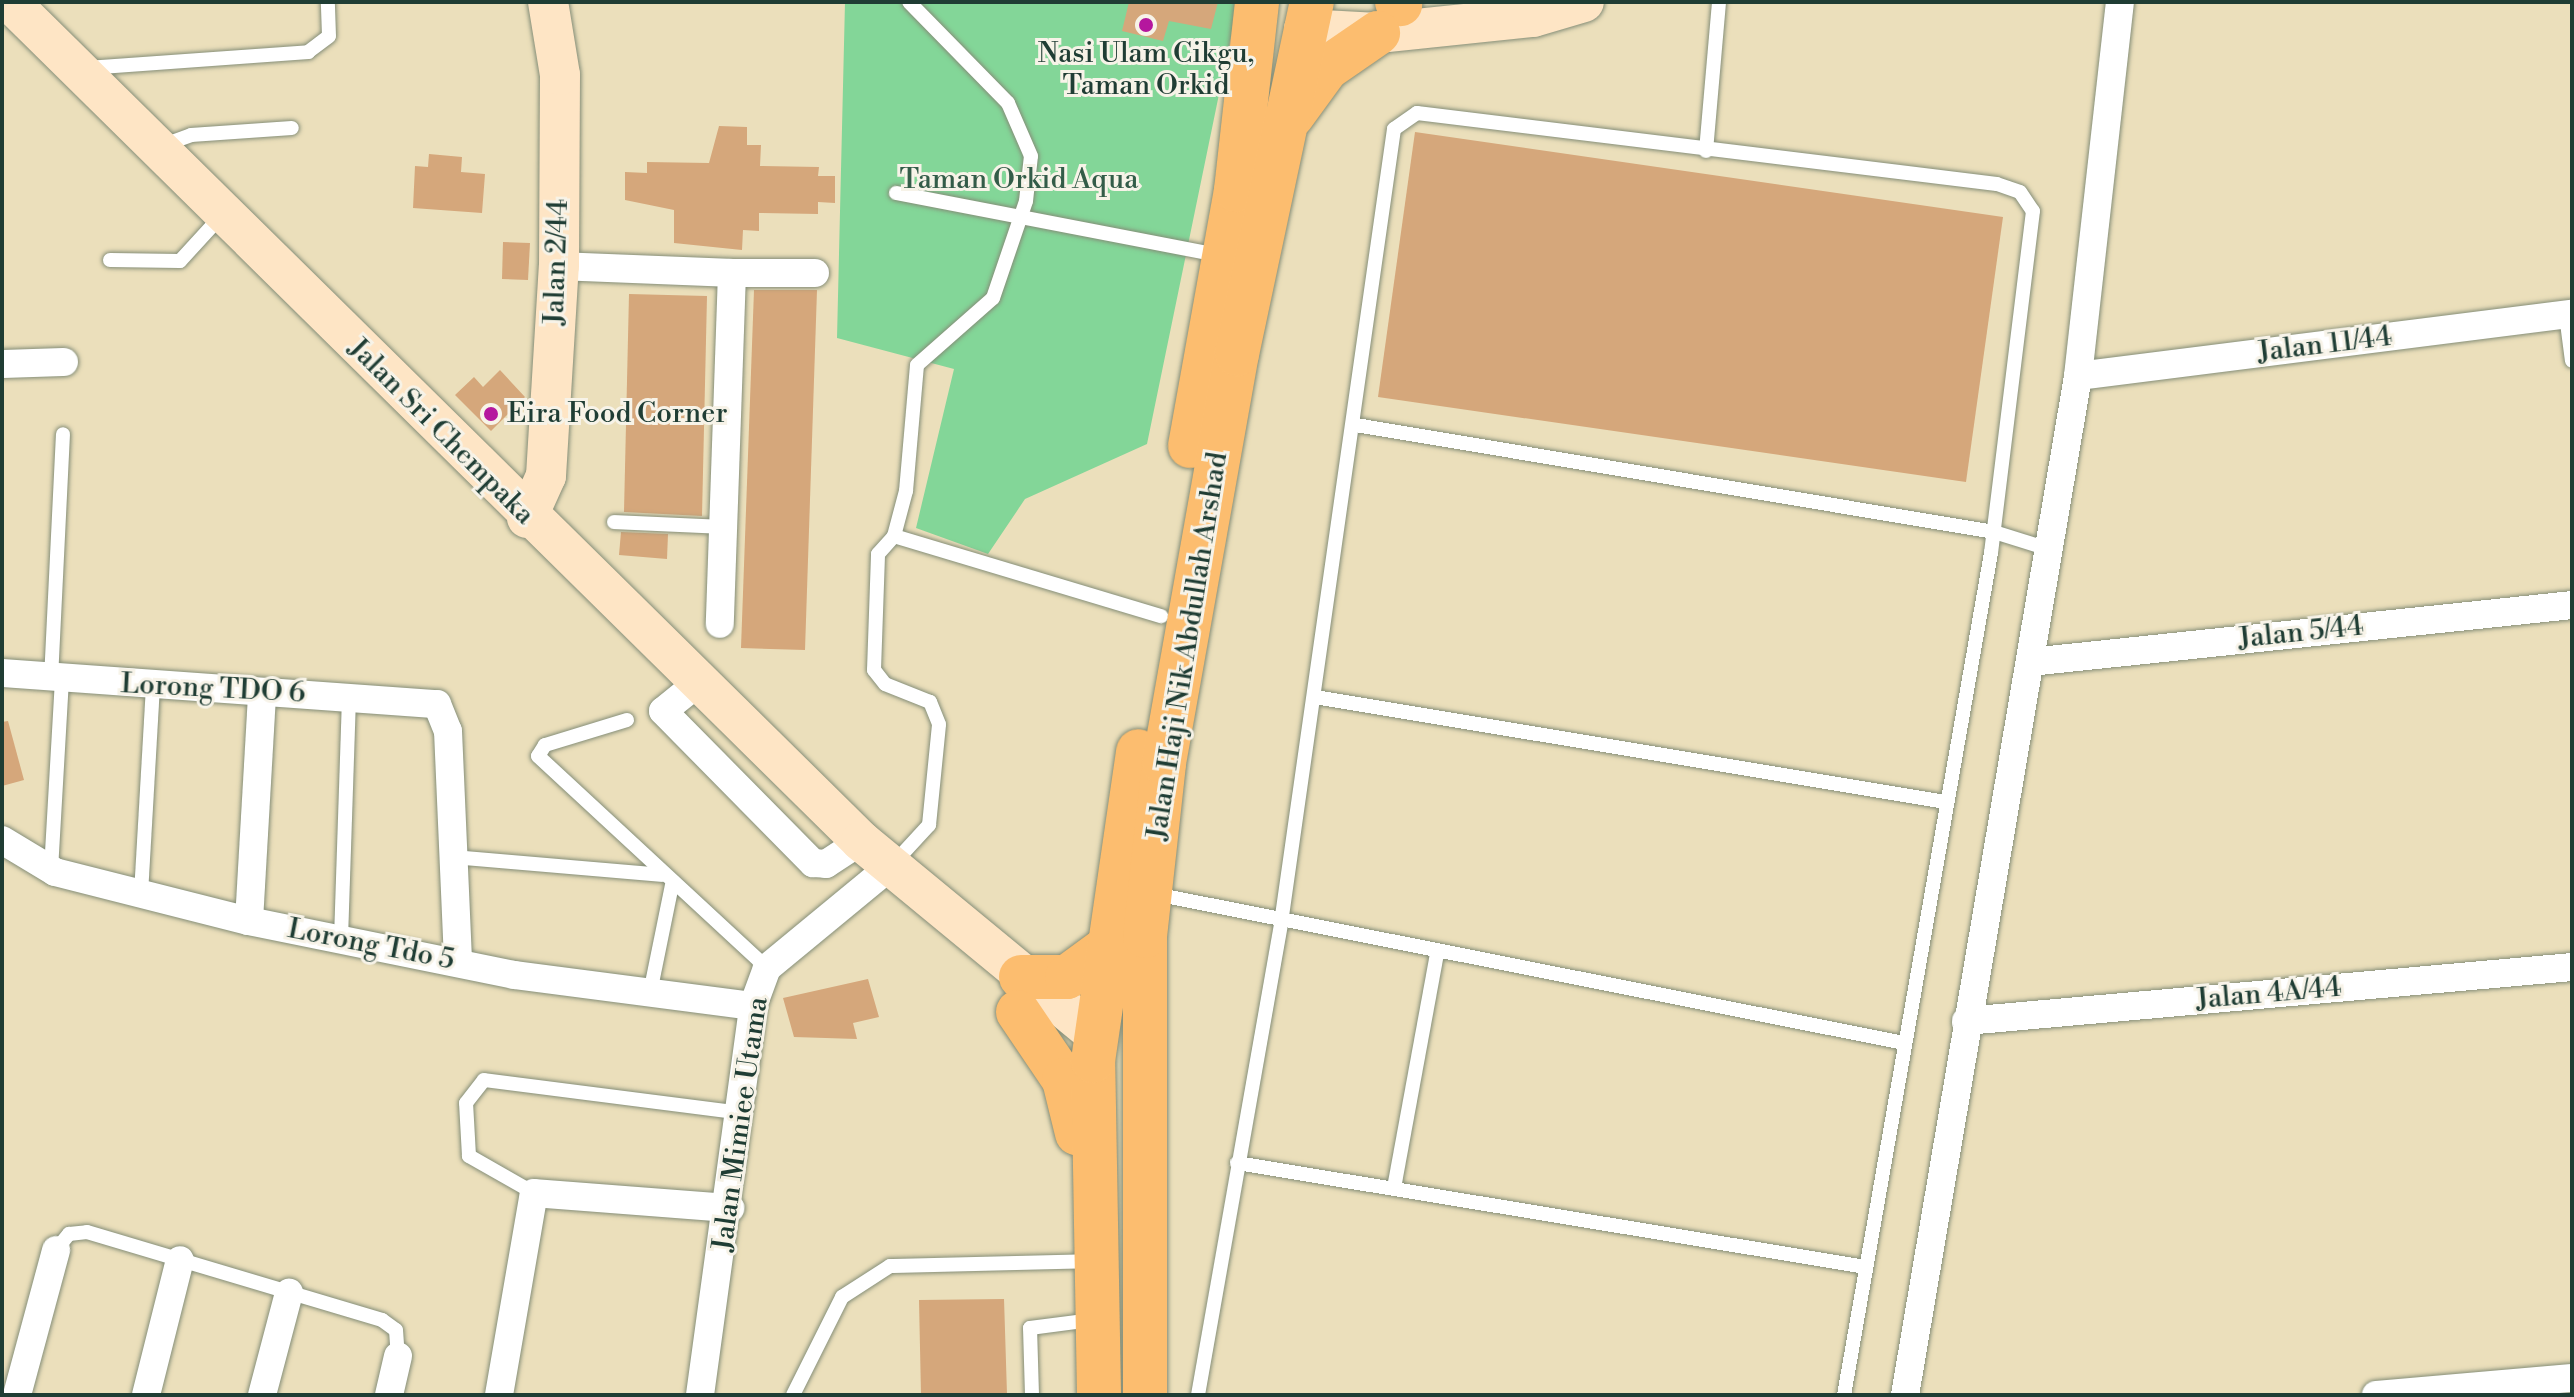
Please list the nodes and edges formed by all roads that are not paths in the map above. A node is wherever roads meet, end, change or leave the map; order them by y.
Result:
1 (10, 2) edge
2 (328, 2) edge
3 (548, 2) edge
4 (909, 2) edge
5 (1584, 2) edge
6 (1719, 2) edge
7 (2120, 2) edge
8 (1295, 10) edge
9 (1397, 10) edge
10 (79, 69) junction
11 (292, 128) dead end
12 (1283, 131) junction
13 (157, 147) junction
14 (1706, 151) junction
15 (896, 193) dead end
16 (224, 213) junction
17 (1021, 216) junction
18 (1222, 256) junction
19 (110, 260) dead end
20 (559, 266) junction
21 (732, 273) junction
22 (815, 273) dead end
23 (2569, 314) edge
24 (2572, 361) edge
25 (64, 362) dead end
26 (2, 364) edge
27 (2078, 376) junction
28 (1356, 425) junction
29 (63, 434) dead end
30 (527, 518) junction
31 (614, 522) dead end
32 (723, 527) junction
33 (1994, 532) junction
34 (894, 536) junction
35 (2045, 548) junction
36 (2572, 605) edge
37 (1161, 616) junction
38 (720, 624) dead end
39 (2030, 662) junction
40 (2, 673) edge
41 (56, 680) junction
42 (153, 687) junction
43 (262, 693) junction
44 (349, 695) junction
45 (1315, 697) junction
46 (627, 720) dead end
47 (1945, 802) junction
48 (2, 840) edge
49 (454, 857) junction
50 (879, 857) junction
51 (51, 870) junction
52 (667, 880) junction
53 (1150, 893) junction
54 (141, 894) junction
55 (249, 921) junction
56 (1281, 923) junction
57 (1145, 936) junction
58 (341, 939) junction
59 (1104, 950) junction
60 (1437, 953) junction
61 (458, 962) junction
62 (2572, 967) edge
63 (767, 968) junction
64 (650, 993) junction
65 (1019, 995) junction
66 (753, 1006) junction
67 (1966, 1021) junction
68 (1904, 1043) junction
69 (1099, 1049) junction
70 (741, 1113) junction
71 (1237, 1163) junction
72 (1394, 1188) junction
73 (534, 1193) junction
74 (730, 1208) junction
75 (1094, 1210) junction
76 (56, 1250) joint
77 (180, 1260) junction
78 (1095, 1261) junction
79 (1866, 1267) junction
80 (1143, 1268) junction
81 (289, 1293) junction
82 (1097, 1320) junction
83 (398, 1356) joint
84 (2572, 1378) edge
85 (17, 1395) edge
86 (146, 1395) edge
87 (262, 1395) edge
88 (389, 1395) edge
89 (499, 1395) edge
90 (700, 1395) edge
91 (793, 1395) edge
92 (1032, 1395) edge
93 (1099, 1395) edge
94 (1145, 1395) edge
95 (1198, 1395) edge
96 (1844, 1395) edge
97 (1905, 1395) edge
98 (2379, 1395) edge

1 - 10 main road, Jalan Sri Chempaka
2 - 10 lane
3 - 20 main road, Jalan 2/44
4 - 17 lane
5 - 9 main road
6 - 14 lane
7 - 27 street
8 - 9 main road
8 - 12 main road, Jalan Haji Nik Abdullah Arshad
8 - 18 main road, Jalan Haji Nik Abdullah Arshad
9 - 12 main road
10 - 13 main road, Jalan Sri Chempaka
11 - 13 lane
12 - 53 main road, Jalan Haji Nik Abdullah Arshad
13 - 16 main road, Jalan Sri Chempaka
14 - 28 lane
14 - 33 lane
15 - 17 lane
16 - 19 lane
16 - 30 main road, Jalan Sri Chempaka
17 - 18 lane
17 - 34 lane
18 - 37 main road, Jalan Haji Nik Abdullah Arshad
20 - 21 street
20 - 30 main road, Jalan 2/44
21 - 22 street
21 - 32 street
23 - 24 lane
23 - 27 street, Jalan 11/44
25 - 26 street
27 - 35 street
28 - 33 lane
28 - 45 lane
29 - 41 lane
30 - 50 main road, Jalan Sri Chempaka
31 - 32 lane
32 - 38 street
33 - 35 lane
33 - 47 lane
34 - 37 lane
34 - 50 lane
35 - 39 street
36 - 39 street, Jalan 5/44
37 - 59 main road, Jalan Haji Nik Abdullah Arshad
39 - 67 street
40 - 41 street, Lorong TDO 6
41 - 42 street, Lorong TDO 6
41 - 51 lane
42 - 43 street, Lorong TDO 6
42 - 54 lane
43 - 44 street, Lorong TDO 6
43 - 55 street
44 - 49 street, Lorong TDO 6
44 - 58 lane
45 - 47 lane
45 - 56 lane
46 - 52 lane
47 - 68 lane
48 - 51 street, Lorong Tdo 5
49 - 52 lane
49 - 61 street
50 - 63 street, Jalan Mimiee Utama
50 - 65 main road, Jalan Sri Chempaka
51 - 54 street, Lorong Tdo 5
52 - 63 lane
52 - 64 lane
53 - 56 lane
53 - 57 main road, Jalan Haji Nik Abdullah Arshad
54 - 55 street, Lorong Tdo 5
55 - 58 street, Lorong Tdo 5
56 - 60 lane
56 - 71 lane
57 - 69 main road
57 - 80 main road, Jalan Haji Nik Abdullah Arshad
58 - 61 street, Lorong Tdo 5
59 - 65 main road
59 - 69 main road, Jalan Haji Nik Abdullah Arshad
60 - 68 lane
60 - 72 lane
61 - 64 street, Lorong Tdo 5
62 - 67 street, Jalan 4A/44
63 - 66 street, Jalan Mimiee Utama
64 - 66 street, Lorong Tdo 5
65 - 69 main road, Jalan Sri Chempaka
65 - 75 main road
66 - 70 street, Jalan Mimiee Utama
67 - 97 street
68 - 79 lane
69 - 75 main road, Jalan Haji Nik Abdullah Arshad
69 - 80 main road
70 - 73 lane
70 - 74 street, Jalan Mimiee Utama
71 - 72 lane
71 - 95 lane
72 - 79 lane
73 - 74 street
73 - 89 street
74 - 90 street, Jalan Mimiee Utama
75 - 78 main road, Jalan Haji Nik Abdullah Arshad
76 - 77 lane
76 - 85 street
77 - 81 lane
77 - 86 street
78 - 82 main road, Jalan Haji Nik Abdullah Arshad
78 - 91 lane
79 - 96 lane
80 - 94 main road, Jalan Haji Nik Abdullah Arshad
81 - 83 lane
81 - 87 street
82 - 92 lane
82 - 93 main road, Jalan Haji Nik Abdullah Arshad
83 - 88 street
84 - 98 street

